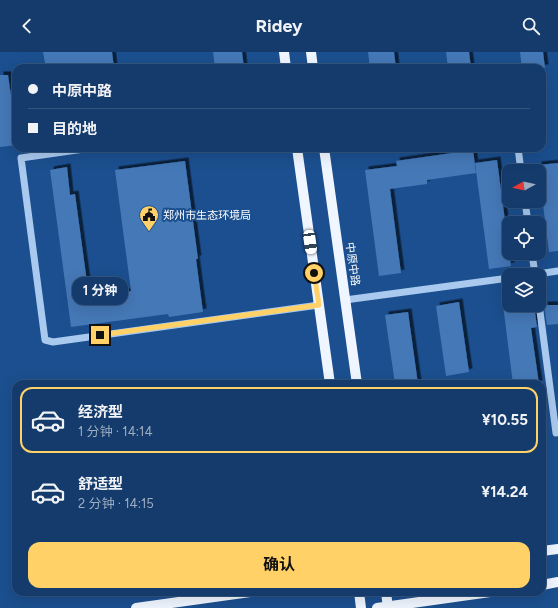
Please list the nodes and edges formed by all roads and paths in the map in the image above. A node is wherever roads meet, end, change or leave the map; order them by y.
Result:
1 (284, 52) edge
2 (311, 52) edge
3 (286, 64) edge
4 (312, 64) edge
5 (63, 152) edge
6 (298, 152) edge
7 (325, 152) edge
8 (519, 152) edge
9 (520, 164) edge
10 (558, 271) edge
11 (546, 273) edge
12 (502, 279) edge
13 (345, 300) junction
14 (319, 305) junction
15 (540, 312) edge
16 (329, 380) edge
17 (356, 380) edge
18 (556, 433) dead end
19 (558, 548) edge
20 (546, 550) edge
21 (558, 582) edge
22 (546, 584) edge
23 (222, 596) edge
24 (360, 596) edge
25 (387, 596) edge
26 (463, 596) edge
27 (388, 607) edge
28 (136, 608) edge
29 (361, 608) edge
30 (377, 608) edge

1 - 3 main road
2 - 4 main road
5 - 14 lane
6 - 14 main road
7 - 13 main road, 中原中路
8 - 9 lane
10 - 11 lane
12 - 13 lane
13 - 17 main road, 中原中路
14 - 16 main road
15 - 18 lane
19 - 20 main road
21 - 22 main road
23 - 28 main road
24 - 29 main road
25 - 27 main road
26 - 27 main road
27 - 30 main road

